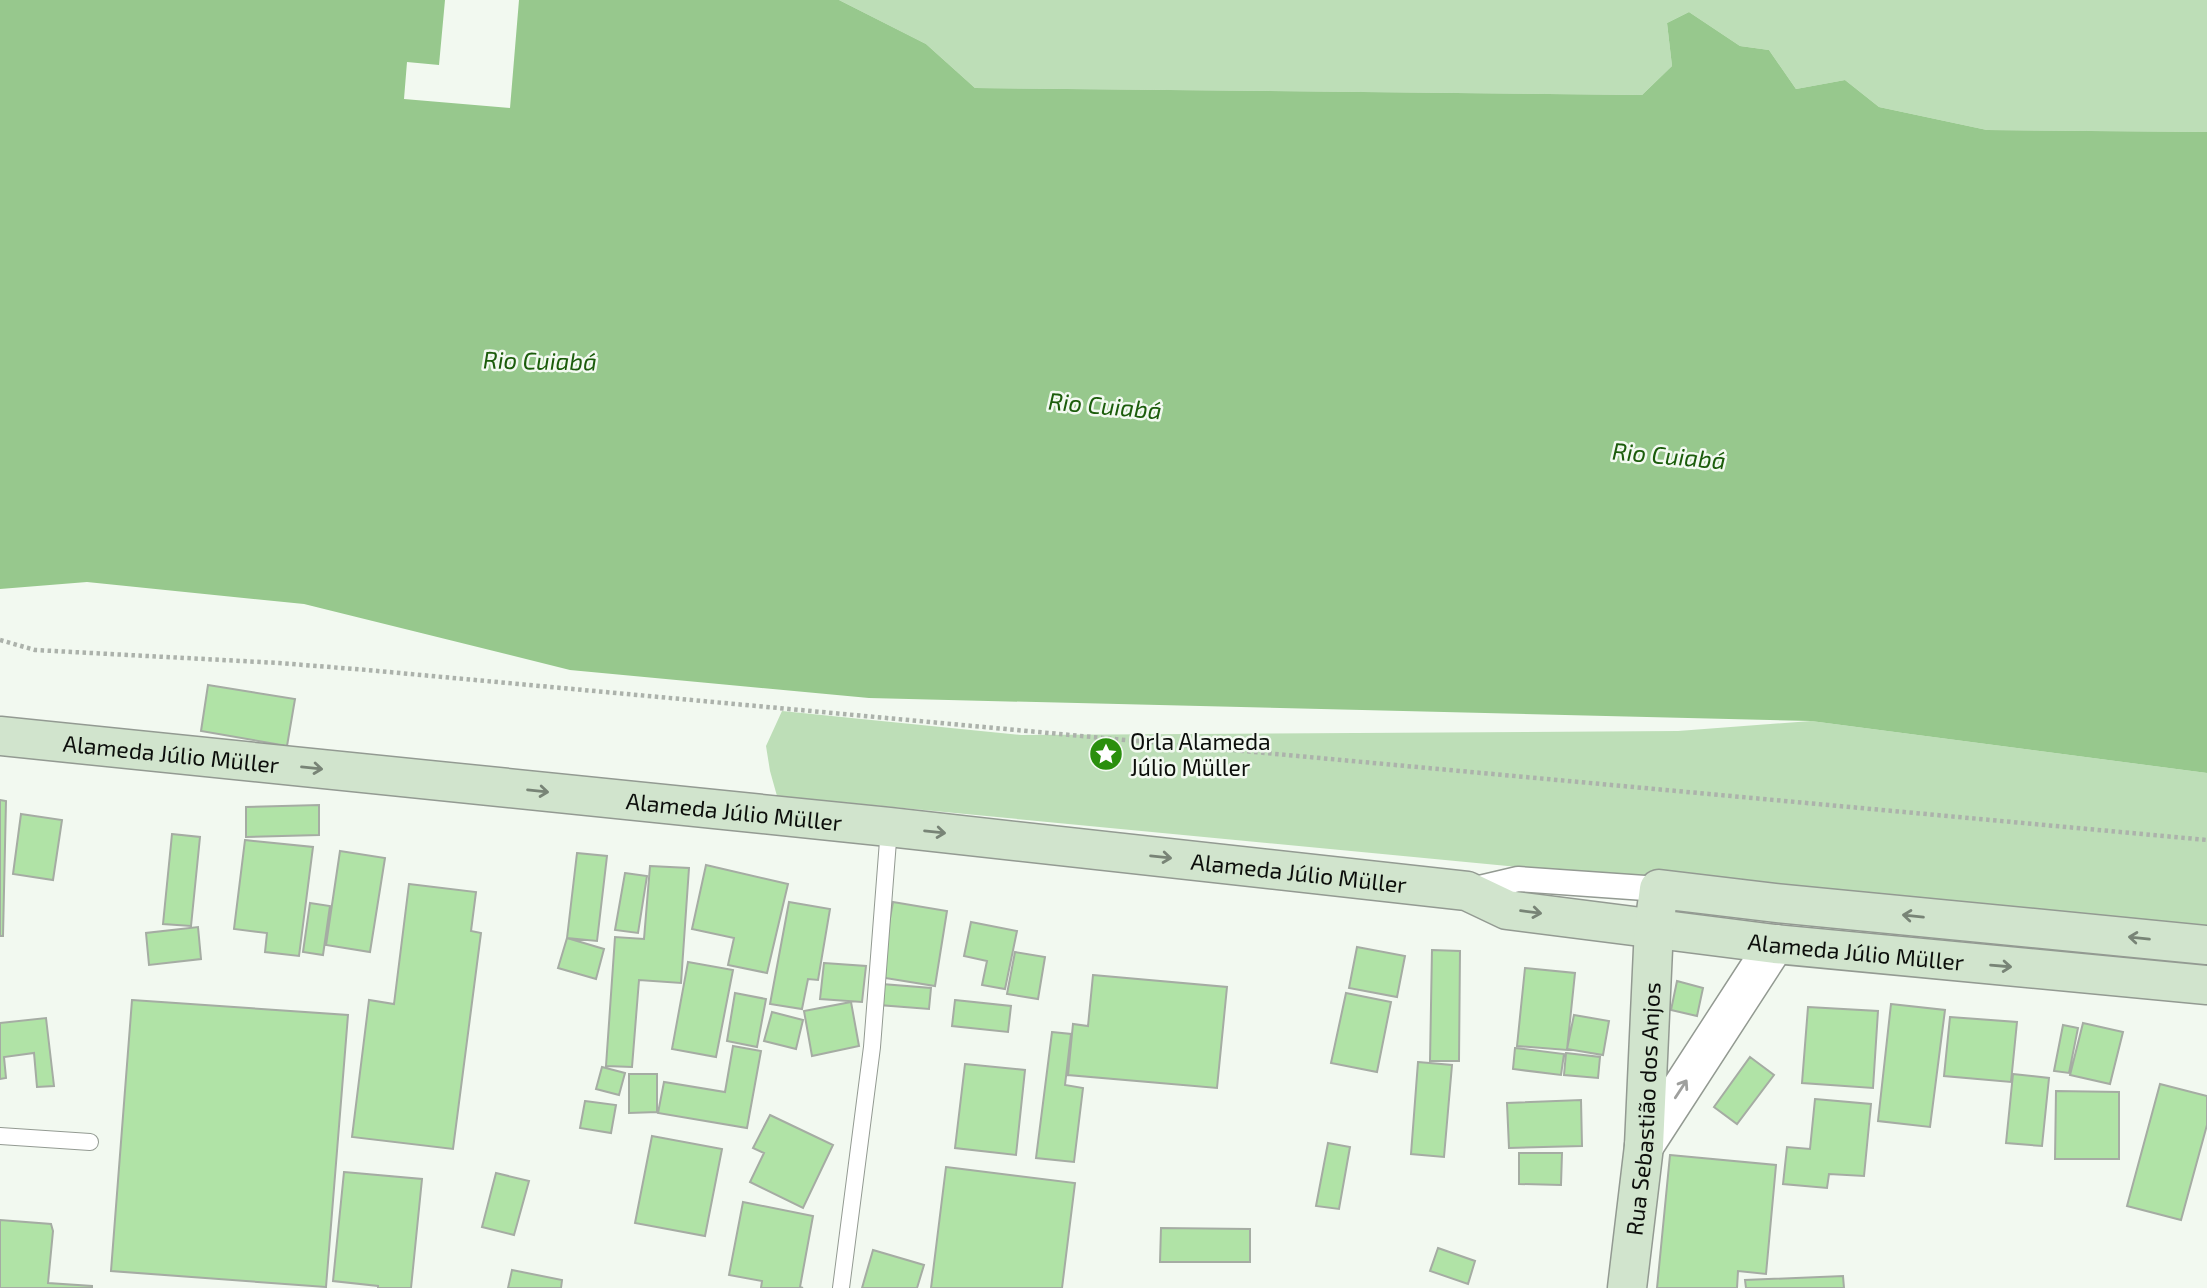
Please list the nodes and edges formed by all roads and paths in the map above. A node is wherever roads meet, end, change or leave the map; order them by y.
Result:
1 (0, 640) edge
2 (0, 736) edge
3 (889, 827) junction
4 (2207, 841) edge
5 (1659, 889) junction
6 (1467, 891) junction
7 (1654, 927) junction
8 (1775, 944) junction
9 (2207, 945) edge
10 (2207, 985) edge
11 (0, 1136) edge
12 (90, 1142) dead end
13 (1644, 1146) junction
14 (841, 1288) edge
15 (1627, 1288) edge

1 - 4 path
2 -> 3 main road, Alameda Júlio Müller
3 -> 6 main road, Alameda Júlio Müller
3 - 14 lane
5 - 6 street, Alameda Júlio Müller
5 - 7 main road, Rua Sebastião dos Anjos
9 -> 5 main road, Alameda Júlio Müller
6 -> 7 main road, Alameda Júlio Müller
7 - 8 main road, Alameda Júlio Müller
7 - 13 main road, Rua Sebastião dos Anjos
8 -> 10 main road, Alameda Júlio Müller
13 -> 8 street
11 - 12 lane
13 - 15 main road, Rua Sebastião dos Anjos

